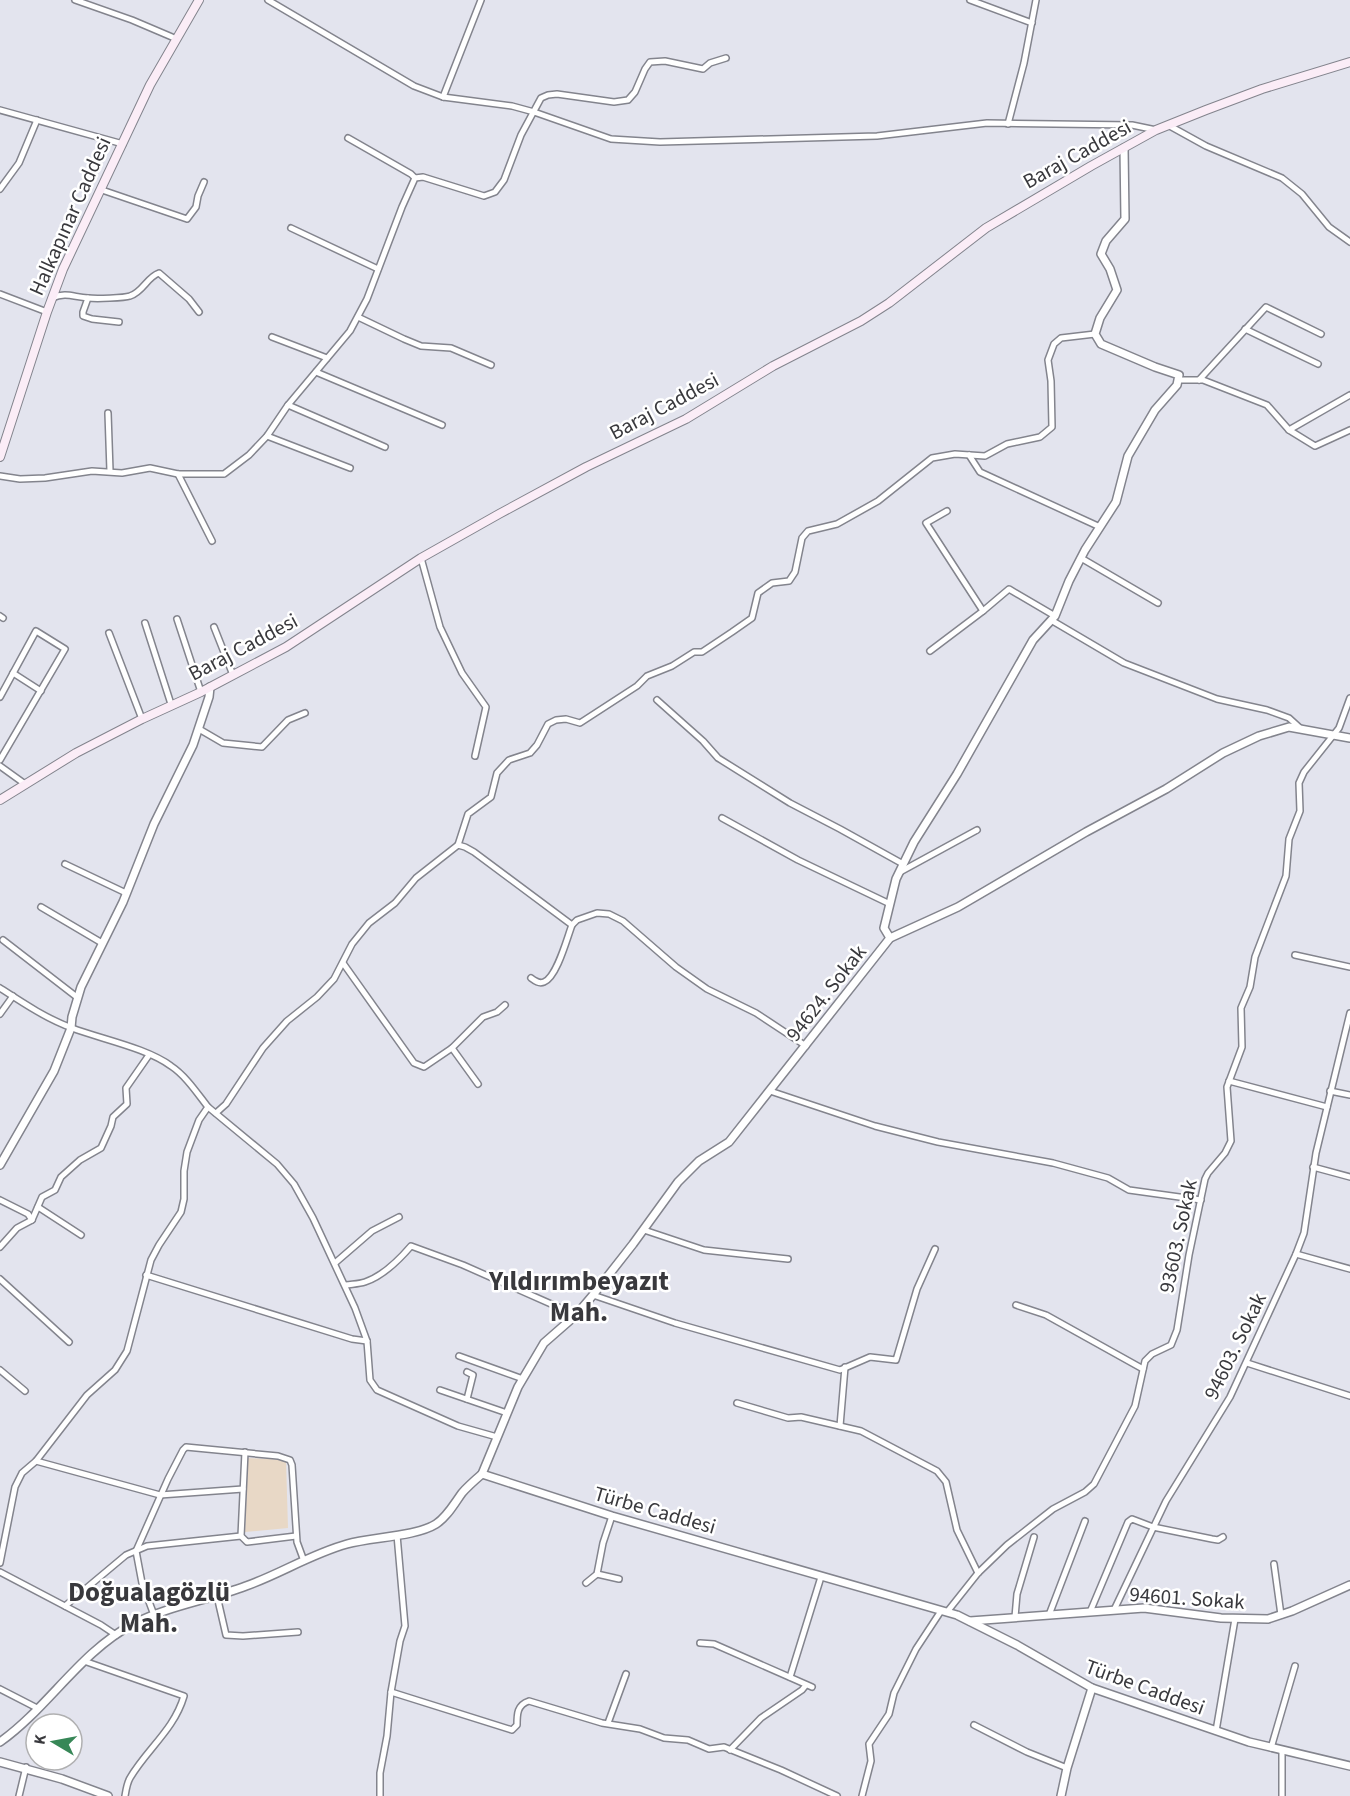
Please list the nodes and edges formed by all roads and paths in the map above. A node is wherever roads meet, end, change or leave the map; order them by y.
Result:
1 (75, 0) edge
2 (198, 0) edge
3 (268, 0) edge
4 (481, 0) edge
5 (970, 0) edge
6 (1036, 0) edge
7 (1032, 23) junction
8 (172, 37) dead end
9 (726, 58) dead end
10 (1350, 62) edge
11 (443, 97) junction
12 (0, 110) edge
13 (534, 112) junction
14 (37, 120) junction
15 (1008, 123) junction
16 (1168, 125) junction
17 (1156, 130) junction
18 (348, 138) dead end
19 (123, 144) junction
20 (1124, 148) junction
21 (415, 178) junction
22 (204, 182) dead end
23 (0, 189) edge
24 (102, 190) junction
25 (291, 228) dead end
26 (1350, 242) edge
27 (378, 269) junction
28 (0, 294) edge
29 (52, 298) junction
30 (88, 298) junction
31 (47, 312) junction
32 (198, 312) dead end
33 (358, 317) junction
34 (119, 322) dead end
35 (1245, 329) junction
36 (1095, 334) junction
37 (1322, 334) dead end
38 (272, 337) dead end
39 (327, 358) junction
40 (1318, 364) dead end
41 (491, 365) dead end
42 (316, 372) junction
43 (1178, 380) junction
44 (1199, 380) junction
45 (1350, 395) edge
46 (288, 405) junction
47 (108, 413) dead end
48 (442, 425) dead end
49 (1289, 430) junction
50 (1350, 430) edge
51 (267, 436) junction
52 (385, 447) dead end
53 (969, 456) junction
54 (0, 457) edge
55 (350, 468) dead end
56 (110, 471) junction
57 (178, 474) junction
58 (0, 476) edge
59 (947, 511) dead end
60 (1100, 527) junction
61 (212, 541) dead end
62 (421, 558) junction
63 (1081, 558) junction
64 (1158, 603) dead end
65 (983, 612) junction
66 (1053, 618) junction
67 (177, 619) dead end
68 (145, 623) dead end
69 (214, 627) dead end
70 (110, 633) dead end
71 (930, 651) dead end
72 (13, 673) junction
73 (233, 675) junction
74 (210, 687) junction
75 (41, 691) junction
76 (201, 692) junction
77 (0, 697) edge
78 (1350, 698) edge
79 (657, 700) dead end
80 (171, 705) junction
81 (305, 713) dead end
82 (142, 719) junction
83 (1300, 728) junction
84 (198, 729) junction
85 (1335, 735) junction
86 (1350, 738) edge
87 (476, 756) dead end
88 (0, 760) edge
89 (0, 766) edge
90 (25, 784) junction
91 (0, 800) edge
92 (722, 818) dead end
93 (977, 830) dead end
94 (458, 846) junction
95 (65, 864) dead end
96 (903, 864) junction
97 (900, 872) junction
98 (126, 893) junction
99 (890, 904) junction
100 (40, 907) dead end
101 (572, 925) junction
102 (890, 938) junction
103 (3, 940) dead end
104 (102, 943) junction
105 (1295, 955) dead end
106 (343, 963) junction
107 (1350, 967) edge
108 (531, 978) dead end
109 (0, 988) edge
110 (13, 996) junction
111 (78, 998) junction
112 (505, 1005) dead end
113 (1350, 1013) edge
114 (0, 1014) edge
115 (71, 1028) junction
116 (806, 1046) junction
117 (452, 1048) junction
118 (149, 1055) junction
119 (1229, 1081) junction
120 (478, 1083) dead end
121 (770, 1091) junction
122 (1330, 1091) junction
123 (1350, 1095) edge
124 (208, 1107) junction
125 (1327, 1107) junction
126 (216, 1113) junction
127 (0, 1165) edge
128 (1313, 1167) junction
129 (1350, 1177) edge
130 (0, 1200) edge
131 (1202, 1200) junction
132 (38, 1207) junction
133 (399, 1217) dead end
134 (32, 1220) junction
135 (644, 1230) junction
136 (81, 1235) dead end
137 (0, 1247) edge
138 (934, 1249) dead end
139 (1296, 1254) junction
140 (788, 1259) dead end
141 (335, 1263) junction
142 (1350, 1269) edge
143 (147, 1275) junction
144 (0, 1279) edge
145 (346, 1285) junction
146 (593, 1295) junction
147 (1016, 1305) dead end
148 (576, 1315) junction
149 (367, 1341) junction
150 (69, 1342) dead end
151 (459, 1356) dead end
152 (1247, 1363) junction
153 (845, 1367) junction
154 (1143, 1369) junction
155 (0, 1370) edge
156 (467, 1372) dead end
157 (523, 1379) junction
158 (440, 1390) dead end
159 (25, 1391) dead end
160 (1350, 1396) edge
161 (467, 1399) junction
162 (737, 1402) dead end
163 (507, 1413) junction
164 (840, 1426) junction
165 (497, 1437) junction
166 (245, 1452) junction
167 (36, 1461) junction
168 (482, 1474) junction
169 (243, 1489) junction
170 (160, 1495) junction
171 (612, 1516) junction
172 (1085, 1521) dead end
173 (1153, 1527) junction
174 (397, 1535) junction
175 (241, 1536) junction
176 (296, 1536) junction
177 (1034, 1537) dead end
178 (1224, 1537) dead end
179 (136, 1551) junction
180 (304, 1560) junction
181 (0, 1563) edge
182 (1274, 1564) dead end
183 (0, 1572) edge
184 (978, 1573) junction
185 (597, 1574) junction
186 (821, 1577) junction
187 (619, 1580) dead end
188 (586, 1583) dead end
189 (1350, 1585) edge
190 (217, 1596) junction
191 (65, 1606) junction
192 (1114, 1610) junction
193 (944, 1611) junction
194 (1090, 1612) junction
195 (154, 1615) junction
196 (1049, 1615) junction
197 (1281, 1615) junction
198 (1015, 1617) junction
199 (1235, 1618) junction
200 (969, 1621) junction
201 (298, 1632) dead end
202 (116, 1635) junction
203 (700, 1643) dead end
204 (84, 1661) junction
205 (1295, 1666) dead end
206 (627, 1674) dead end
207 (790, 1677) junction
208 (1092, 1688) junction
209 (0, 1689) edge
210 (391, 1692) junction
211 (38, 1708) junction
212 (608, 1724) junction
213 (974, 1725) dead end
214 (1216, 1731) junction
215 (0, 1742) edge
216 (1271, 1748) junction
217 (730, 1750) junction
218 (1282, 1751) junction
219 (0, 1762) edge
220 (1350, 1766) edge
221 (24, 1767) edge
222 (1066, 1768) junction
223 (25, 1772) edge
224 (41, 1772) edge
225 (19, 1796) edge
226 (108, 1796) edge
227 (125, 1796) edge
228 (380, 1796) edge
229 (837, 1796) edge
230 (862, 1796) edge
231 (1061, 1796) edge
232 (1282, 1796) edge

1 - 8 street
2 - 19 main road, Halkapınar Caddesi
3 - 11 street
4 - 11 street
5 - 7 street
6 - 7 street
7 - 15 street
9 - 13 street
10 - 16 main road, Baraj Caddesi
11 - 13 street
12 - 14 street
13 - 15 street
13 - 21 street
14 - 19 street
14 - 23 street
15 - 17 street
16 - 17 main road, Baraj Caddesi
16 - 26 street
17 - 20 main road, Baraj Caddesi
18 - 21 street
19 - 24 main road, Halkapınar Caddesi
20 - 36 street
20 - 62 main road, Baraj Caddesi
21 - 27 street
22 - 24 street
24 - 29 main road, Halkapınar Caddesi
25 - 27 street
27 - 33 street
28 - 31 street
29 - 30 street
29 - 31 main road, Halkapınar Caddesi
30 - 32 street
30 - 34 street
31 - 54 main road, Halkapınar Caddesi
33 - 39 street
33 - 41 street
35 - 37 street
35 - 40 street
35 - 44 street
36 - 43 street
36 - 53 street
38 - 39 street
39 - 42 street
42 - 46 street
42 - 48 street
43 - 44 street
43 - 60 street
44 - 49 street
45 - 49 street
46 - 51 street
46 - 52 street
47 - 56 street
49 - 50 street
51 - 55 street
51 - 57 street
53 - 60 street
53 - 94 street
56 - 57 street
56 - 58 street
57 - 61 street
59 - 65 street
60 - 63 street
62 - 73 main road, Baraj Caddesi
62 - 87 street
63 - 64 street
63 - 66 street
65 - 66 street
65 - 71 street
66 - 83 street
66 - 96 street
67 - 76 street
68 - 80 street
69 - 73 street
70 - 82 street
72 - 75 street
72 - 75 street
72 - 77 street
73 - 74 main road, Baraj Caddesi
74 - 76 main road, Baraj Caddesi
74 - 84 street
75 - 88 street
76 - 80 main road, Baraj Caddesi
78 - 85 street, 93603. Sokak
79 - 96 street
80 - 82 main road, Baraj Caddesi
81 - 84 street
82 - 90 main road, Baraj Caddesi
83 - 85 street, 94624. Sokak
83 - 102 street, 94624. Sokak
84 - 98 street
85 - 86 street, 94624. Sokak
85 - 119 street, 93603. Sokak
89 - 90 street
90 - 91 main road, Baraj Caddesi
92 - 99 street
93 - 97 street
94 - 101 street
94 - 106 street
95 - 98 street
96 - 97 street
97 - 99 street
98 - 104 street
99 - 102 street
100 - 104 street
101 - 108 street
101 - 116 street
102 - 116 street, 94624. Sokak
103 - 111 street
104 - 111 street
105 - 107 street
106 - 117 street
106 - 126 street
109 - 110 street
110 - 114 street
110 - 115 street
111 - 115 street
112 - 117 street
113 - 122 street, 94603. Sokak
115 - 118 street
115 - 127 street
116 - 121 street, 94624. Sokak
117 - 120 street
118 - 124 street
118 - 132 street
119 - 125 street
119 - 131 street, 93603. Sokak
121 - 131 street
121 - 135 street, 94624. Sokak
122 - 123 street
122 - 125 street, 94603. Sokak
124 - 126 street
124 - 143 street
125 - 128 street, 94603. Sokak
126 - 141 street
128 - 129 street
128 - 139 street, 94603. Sokak
130 - 134 street
131 - 154 street, 93603. Sokak
132 - 134 street
132 - 136 street
133 - 141 street
134 - 137 street
135 - 140 street
135 - 146 street, 94624. Sokak
138 - 153 street
139 - 142 street
139 - 152 street, 94603. Sokak
141 - 145 street
143 - 149 street
143 - 167 street
144 - 150 street
145 - 148 street
145 - 149 street
146 - 148 street, 94624. Sokak
146 - 153 street
147 - 154 street
148 - 157 street, 94624. Sokak
149 - 165 street
151 - 157 street
152 - 160 street
152 - 173 street, 94603. Sokak
153 - 164 street
154 - 184 street
155 - 159 street
156 - 161 street
157 - 163 street, 94624. Sokak
158 - 161 street
161 - 163 street
162 - 164 street
163 - 165 street, 94624. Sokak
164 - 184 street
165 - 168 street, 94624. Sokak
166 - 169 street
166 - 170 street
166 - 176 street
167 - 170 street
167 - 181 street
168 - 171 street, Türbe Caddesi
168 - 174 street
169 - 170 street
169 - 175 street
170 - 179 street
171 - 185 street
171 - 186 street, Türbe Caddesi
172 - 196 street
173 - 178 street
173 - 192 street, 94603. Sokak
173 - 194 street, 94601. Sokak
174 - 180 street
174 - 210 street
175 - 176 street
175 - 179 street
176 - 180 street
177 - 198 street
179 - 191 street
179 - 195 street
180 - 190 street
182 - 197 street
183 - 191 street
184 - 193 street
185 - 187 street
185 - 188 street
186 - 193 street, Türbe Caddesi
186 - 207 street
189 - 197 street, 94601. Sokak
190 - 195 street
190 - 201 street
191 - 202 street
192 - 194 street, 94601. Sokak
192 - 199 street, 94601. Sokak
193 - 200 street, Türbe Caddesi
193 - 230 street
194 - 196 street, 94601. Sokak
195 - 202 street
196 - 198 street, 94601. Sokak
197 - 199 street, 94601. Sokak
198 - 200 street, 94601. Sokak
199 - 214 street
200 - 208 street, Türbe Caddesi
202 - 204 street
203 - 207 street
204 - 211 street
204 - 227 street
205 - 216 street
206 - 212 street
207 - 217 street
208 - 214 street, Türbe Caddesi
208 - 222 street
209 - 211 street
210 - 212 street
210 - 228 street
211 - 215 street
212 - 217 street
213 - 222 street
214 - 216 street, Türbe Caddesi
216 - 218 street, Türbe Caddesi
217 - 229 street
218 - 220 street, Türbe Caddesi
218 - 232 street
219 - 221 street
222 - 231 street
223 - 225 street
224 - 226 street

